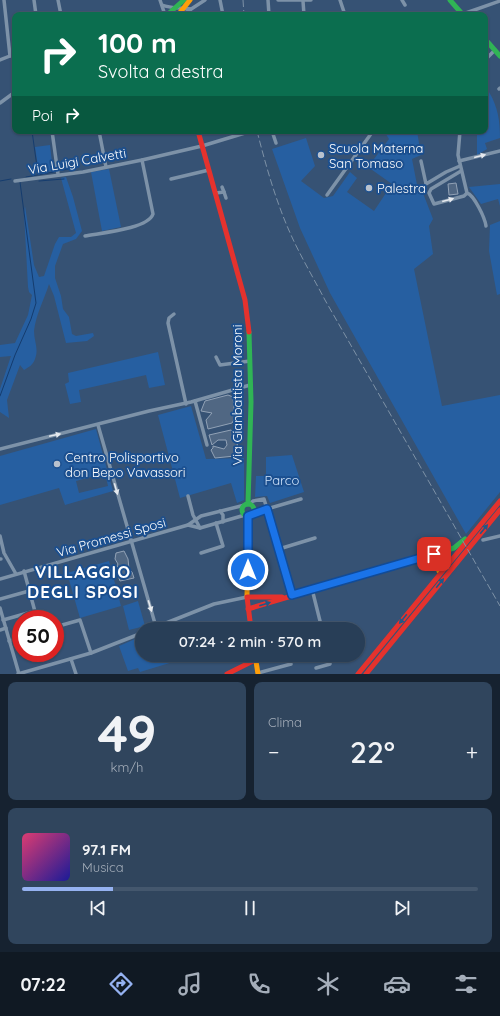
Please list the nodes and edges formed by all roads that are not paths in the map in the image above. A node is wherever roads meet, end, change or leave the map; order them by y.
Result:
1 (4, 0) edge
2 (34, 0) edge
3 (58, 0) edge
4 (160, 0) edge
5 (184, 0) edge
6 (190, 0) edge
7 (205, 0) edge
8 (220, 0) edge
9 (268, 0) edge
10 (278, 0) edge
11 (311, 0) edge
12 (340, 0) edge
13 (402, 0) edge
14 (450, 0) edge
15 (300, 1) edge
16 (500, 1) edge
17 (162, 5) junction
18 (405, 5) dead end
19 (183, 7) junction
20 (174, 8) junction
21 (191, 9) junction
22 (36, 12) edge
23 (60, 12) edge
24 (165, 12) edge
25 (169, 12) edge
26 (180, 12) edge
27 (186, 12) edge
28 (222, 12) edge
29 (268, 12) edge
30 (303, 12) edge
31 (344, 12) edge
32 (460, 12) edge
33 (471, 12) edge
34 (488, 42) edge
35 (495, 50) junction
36 (10, 56) joint
37 (500, 56) edge
38 (488, 57) edge
39 (0, 60) edge
40 (12, 94) edge
41 (0, 103) edge
42 (52, 134) edge
43 (100, 134) edge
44 (200, 134) edge
45 (239, 134) edge
46 (273, 134) edge
47 (371, 134) edge
48 (460, 134) edge
49 (276, 143) dead end
50 (202, 146) junction
51 (500, 151) edge
52 (142, 160) junction
53 (421, 161) dead end
54 (460, 161) junction
55 (460, 166) junction
56 (106, 167) junction
57 (209, 170) junction
58 (461, 171) junction
59 (58, 174) junction
60 (171, 178) dead end
61 (15, 181) dead end
62 (222, 187) dead end
63 (224, 192) junction
64 (216, 193) junction
65 (467, 193) junction
66 (327, 195) dead end
67 (226, 198) dead end
68 (486, 226) dead end
69 (85, 236) dead end
70 (174, 314) dead end
71 (216, 357) dead end
72 (248, 361) junction
73 (250, 385) junction
74 (195, 401) junction
75 (186, 404) junction
76 (98, 425) junction
77 (207, 445) dead end
78 (0, 449) edge
79 (188, 496) dead end
80 (301, 499) dead end
81 (500, 501) edge
82 (248, 504) junction
83 (267, 509) junction
84 (500, 510) edge
85 (220, 511) junction
86 (248, 515) junction
87 (195, 519) junction
88 (223, 522) junction
89 (216, 523) junction
90 (188, 526) junction
91 (200, 528) junction
92 (0, 536) edge
93 (500, 536) edge
94 (316, 538) dead end
95 (483, 540) dead end
96 (131, 542) junction
97 (279, 549) junction
98 (201, 552) dead end
99 (434, 554) junction
100 (24, 571) junction
101 (16, 574) junction
102 (0, 579) edge
103 (312, 589) junction
104 (428, 589) junction
105 (29, 591) junction
106 (292, 595) junction
107 (247, 597) junction
108 (282, 597) junction
109 (0, 599) edge
110 (0, 608) edge
111 (248, 609) junction
112 (35, 610) edge
113 (1, 614) edge
114 (12, 617) edge
115 (3, 620) junction
116 (155, 622) edge
117 (169, 622) edge
118 (250, 622) edge
119 (320, 622) edge
120 (64, 624) edge
121 (6, 628) junction
122 (0, 630) edge
123 (135, 636) edge
124 (12, 640) edge
125 (9, 641) junction
126 (90, 653) junction
127 (71, 659) junction
128 (247, 662) edge
129 (256, 662) edge
130 (330, 662) edge
131 (375, 662) junction
132 (290, 664) dead end
133 (316, 668) dead end
134 (28, 673) edge
135 (19, 674) edge
136 (76, 674) edge
137 (227, 674) edge
138 (258, 674) edge
139 (358, 674) edge
140 (366, 674) edge
141 (371, 674) edge

1 - 36 street
2 - 22 street
3 - 23 street
4 - 17 street
5 - 20 main road
6 - 19 main road
7 - 21 street
8 - 28 street
9 - 29 street
10 - 15 street
11 - 15 street
12 - 31 street
13 - 18 street
14 - 32 main road
15 - 30 street
16 - 33 street
17 - 20 street
17 - 24 street
19 - 20 street
19 - 21 street
19 - 26 main road
20 - 25 main road
21 - 27 street
34 - 35 main road
35 - 37 main road
35 - 38 street
36 - 39 street
40 - 41 street
42 - 59 street
43 - 56 street
44 - 50 main road, Via Gianbattista Moroni
45 - 50 street, Via Luigi Calvetti
46 - 49 street
47 - 66 street
48 - 54 street
50 - 52 street, Via Luigi Calvetti
50 - 57 main road, Via Gianbattista Moroni
54 -> 51 street
52 - 56 street, Via Luigi Calvetti
52 - 69 street, Via Luigi Calvetti
53 - 55 street
54 - 55 street
55 - 58 street
56 - 59 street, Via Luigi Calvetti
57 - 60 street
57 - 64 main road, Via Gianbattista Moroni
58 - 65 street
58 -> 65 street
59 - 61 street, Via Luigi Calvetti
62 - 63 street
63 - 64 street
63 - 67 street
64 - 72 main road, Via Gianbattista Moroni
65 - 68 street
70 - 75 street
71 - 72 street, Via Gianbattista Moroni
72 - 73 main road, Via Gianbattista Moroni
73 - 74 street
73 - 82 main road, Via Gianbattista Moroni
74 - 75 street
74 - 77 street
75 - 76 street
78 -> 76 street
76 -> 96 street
79 - 87 street
80 - 83 street, Via Promessi Sposi
81 - 99 main road
81 - 104 main road
82 - 83 street, Via Promessi Sposi
82 - 85 street, Via Promessi Sposi
82 - 86 main road, Via Gianbattista Moroni
82 - 86 main road, Via Gianbattista Moroni
83 - 86 street, Via Promessi Sposi
83 - 97 street
131 -> 84 main road
85 - 87 street, Via Promessi Sposi
85 - 88 street
86 - 88 street, Via Promessi Sposi
86 - 107 main road, Via Gianbattista Moroni
87 - 90 street, Via Promessi Sposi
87 - 91 street
88 - 89 street, Via Promessi Sposi
89 - 91 street, Via Promessi Sposi
89 - 98 street
90 - 91 street, Via Promessi Sposi
90 - 96 street, Via Promessi Sposi
92 - 101 street
93 - 95 street
94 - 97 street
96 - 100 street, Via Promessi Sposi
96 -> 116 street
97 - 106 street
99 - 103 main road
99 - 104 main road
100 - 101 street, Via Promessi Sposi
100 - 105 street
101 - 102 street, Via Promessi Sposi
103 - 106 main road
103 - 119 street
104 -> 139 main road
105 - 109 street
105 - 112 street
106 - 108 main road
107 - 108 main road
107 - 111 main road, Via Gianbattista Moroni
107 - 117 street
111 -> 108 main road
110 - 113 street
111 - 118 main road, Via Gianbattista Moroni
113 - 115 street
114 - 115 street
115 - 121 street
120 - 126 street
121 - 122 street
121 - 125 street
123 - 126 street
124 - 125 street
125 - 135 street
126 - 127 street
127 - 134 street
127 - 136 street
128 - 137 main road
129 - 138 main road
130 - 133 street
131 - 140 main road
131 - 141 main road
132 - 138 street
134 - 135 street

